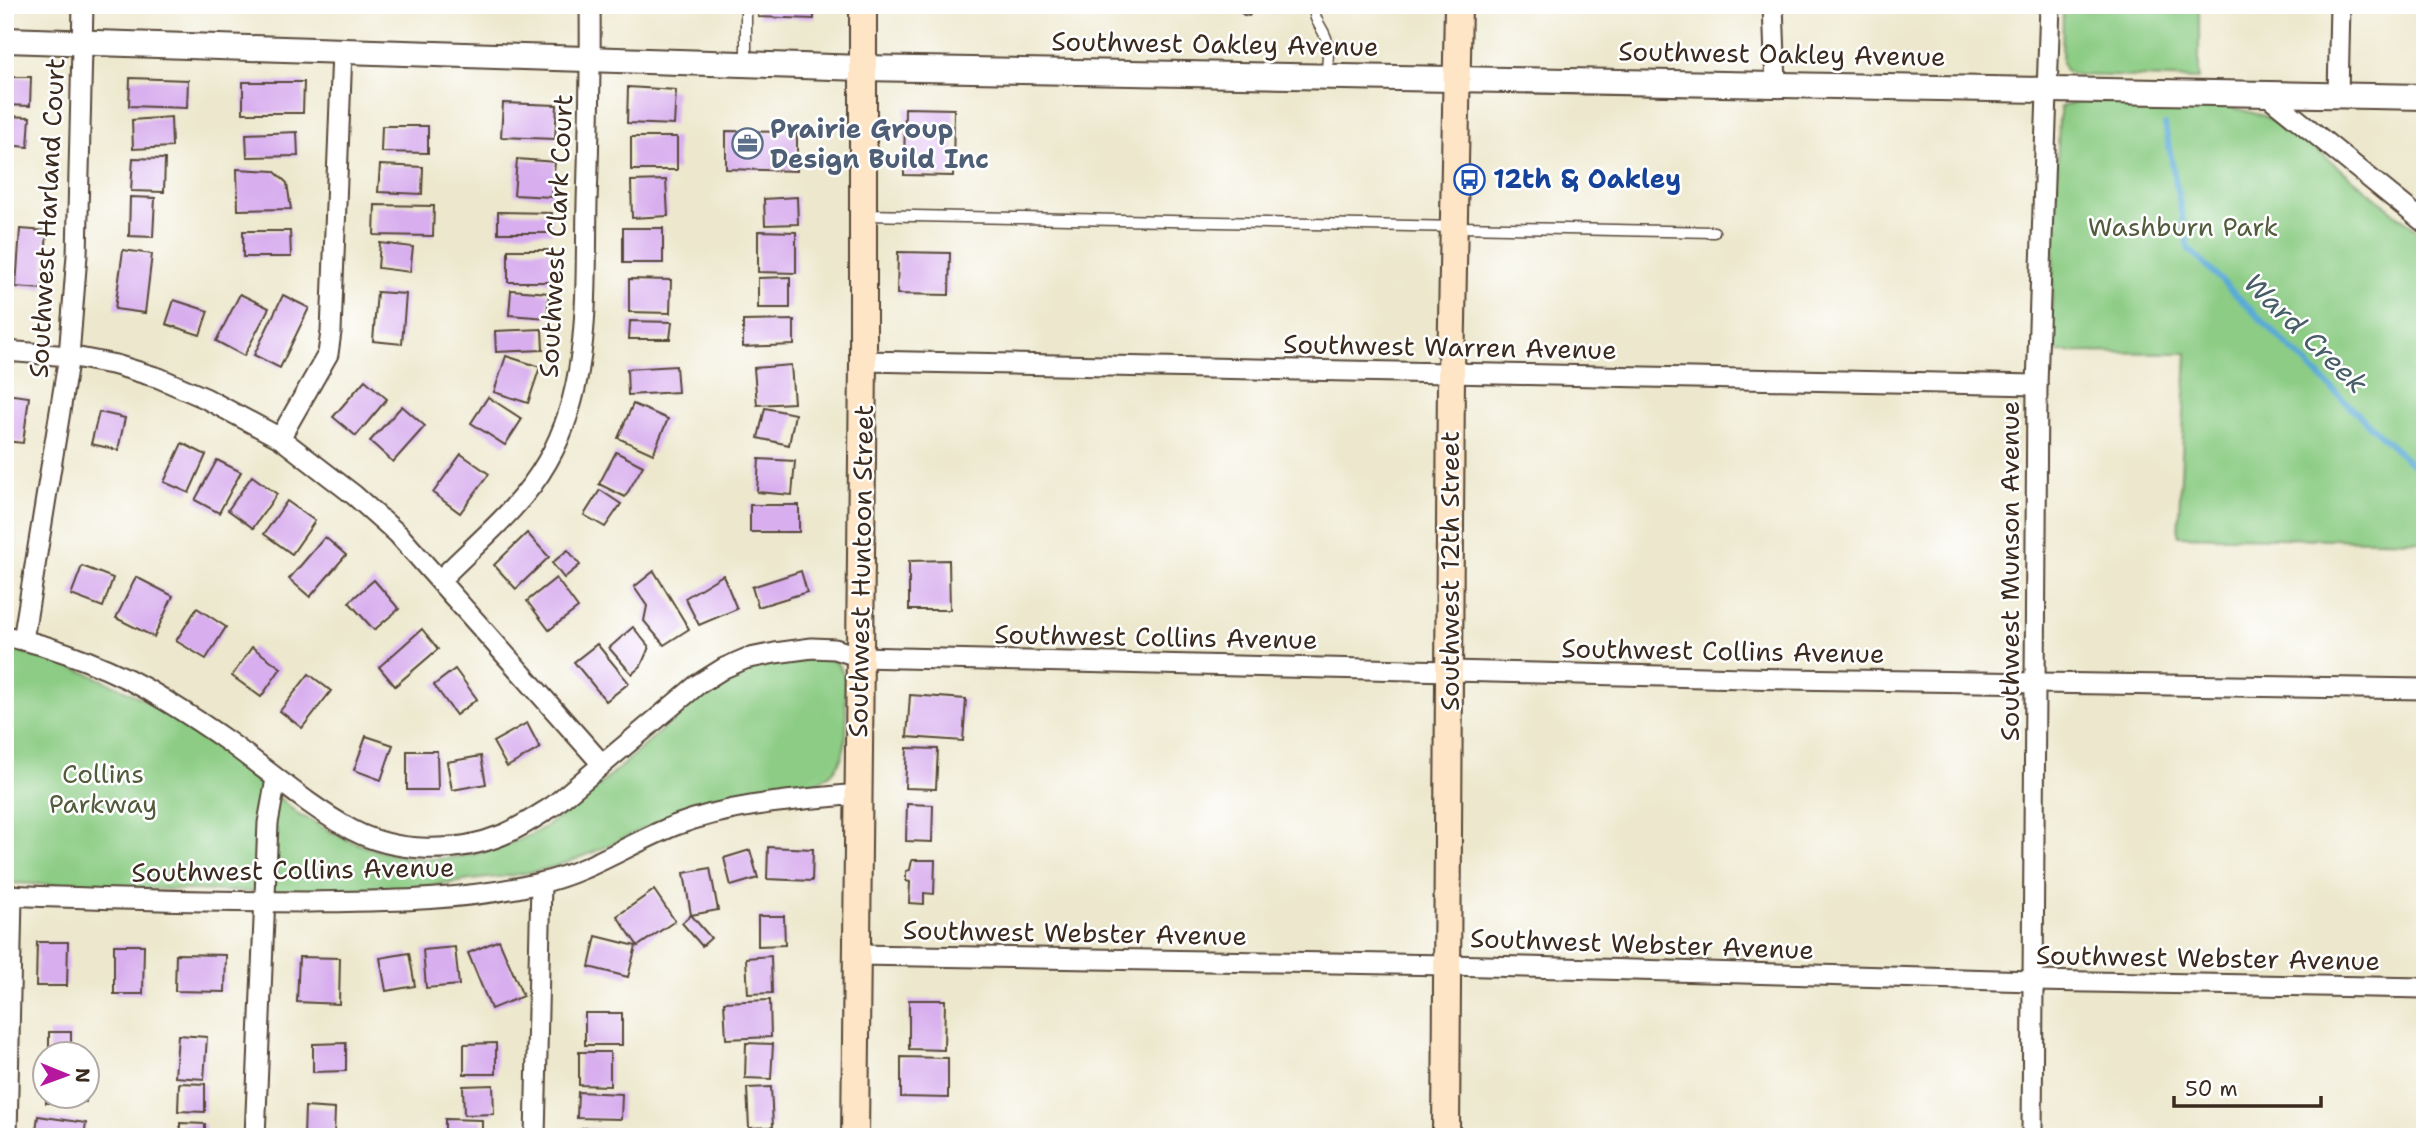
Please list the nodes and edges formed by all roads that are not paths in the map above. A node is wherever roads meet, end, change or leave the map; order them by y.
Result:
1 (83, 5) edge
2 (590, 5) edge
3 (746, 5) edge
4 (863, 5) edge
5 (1314, 5) edge
6 (1458, 5) edge
7 (1773, 5) edge
8 (2050, 5) edge
9 (2340, 5) edge
10 (5, 40) edge
11 (83, 43) junction
12 (342, 51) junction
13 (591, 58) junction
14 (746, 63) junction
15 (863, 68) junction
16 (1326, 75) junction
17 (1457, 77) junction
18 (1776, 84) junction
19 (2047, 89) junction
20 (2266, 94) junction
21 (2338, 95) junction
22 (2425, 97) edge
23 (863, 215) junction
24 (2425, 223) edge
25 (1453, 225) junction
26 (1714, 232) dead end
27 (5, 351) edge
28 (69, 356) junction
29 (863, 361) junction
30 (1451, 373) junction
31 (2037, 384) junction
32 (280, 438) junction
33 (440, 580) junction
34 (14, 638) edge
35 (860, 657) junction
36 (1450, 670) junction
37 (2036, 683) junction
38 (2425, 689) edge
39 (602, 764) junction
40 (276, 779) junction
41 (859, 794) junction
42 (541, 883) junction
43 (8, 895) edge
44 (264, 902) junction
45 (857, 955) junction
46 (1448, 965) junction
47 (2034, 981) junction
48 (2425, 988) edge
49 (7, 1137) edge
50 (256, 1137) edge
51 (535, 1137) edge
52 (855, 1137) edge
53 (1447, 1137) edge
54 (2032, 1137) edge

1 - 11 street, Southwest Harland Court
2 - 13 street, Southwest Clark Court
3 - 14 lane
4 - 15 main road, Southwest Huntoon Street
5 - 16 lane
6 - 17 main road, Southwest 12th Street
7 - 18 street
8 - 19 street, Southwest Munson Avenue
9 - 21 street
10 - 11 street, Southwest Oakley Avenue
11 - 12 street, Southwest Oakley Avenue
11 - 28 street, Southwest Harland Court
12 - 13 street, Southwest Oakley Avenue
12 - 32 street
13 - 14 street, Southwest Oakley Avenue
13 - 33 street, Southwest Clark Court
14 - 15 street, Southwest Oakley Avenue
15 - 16 street, Southwest Oakley Avenue
15 - 23 main road, Southwest Huntoon Street
16 - 17 street, Southwest Oakley Avenue
17 - 18 street, Southwest Oakley Avenue
17 - 25 main road, Southwest 12th Street
18 - 19 street, Southwest Oakley Avenue
19 - 20 street, Southwest Oakley Avenue
19 - 31 street, Southwest Munson Avenue
20 - 21 street, Southwest Oakley Avenue
20 - 24 street
21 - 22 street, Southwest Oakley Avenue
23 - 25 lane
23 - 29 main road, Southwest Huntoon Street
25 - 26 lane
25 - 30 main road, Southwest 12th Street
27 - 28 street
28 - 32 street
28 - 34 street, Southwest Harland Court
29 - 30 street, Southwest Warren Avenue
29 - 35 main road, Southwest Huntoon Street
30 - 31 street, Southwest Warren Avenue
30 - 36 main road, Southwest 12th Street
31 - 37 street, Southwest Munson Avenue
32 - 33 street
33 - 39 street
34 - 40 street, Southwest Collins Avenue
35 - 36 street, Southwest Collins Avenue
35 - 39 street, Southwest Collins Avenue
35 - 41 main road, Southwest Huntoon Street
36 - 37 street, Southwest Collins Avenue
36 - 46 main road, Southwest 12th Street
37 - 38 street, Southwest Collins Avenue
37 - 47 street, Southwest Munson Avenue
39 - 40 street, Southwest Collins Avenue
40 - 44 street
41 - 42 street, Southwest Collins Avenue
41 - 45 main road, Southwest Huntoon Street
42 - 44 street, Southwest Collins Avenue
42 - 51 street
43 - 44 street, Southwest Collins Avenue
43 - 49 street
44 - 50 street
45 - 46 street, Southwest Webster Avenue
45 - 52 main road, Southwest Huntoon Street
46 - 47 street, Southwest Webster Avenue
46 - 53 main road, Southwest 12th Street
47 - 48 street, Southwest Webster Avenue
47 - 54 street, Southwest Munson Avenue

